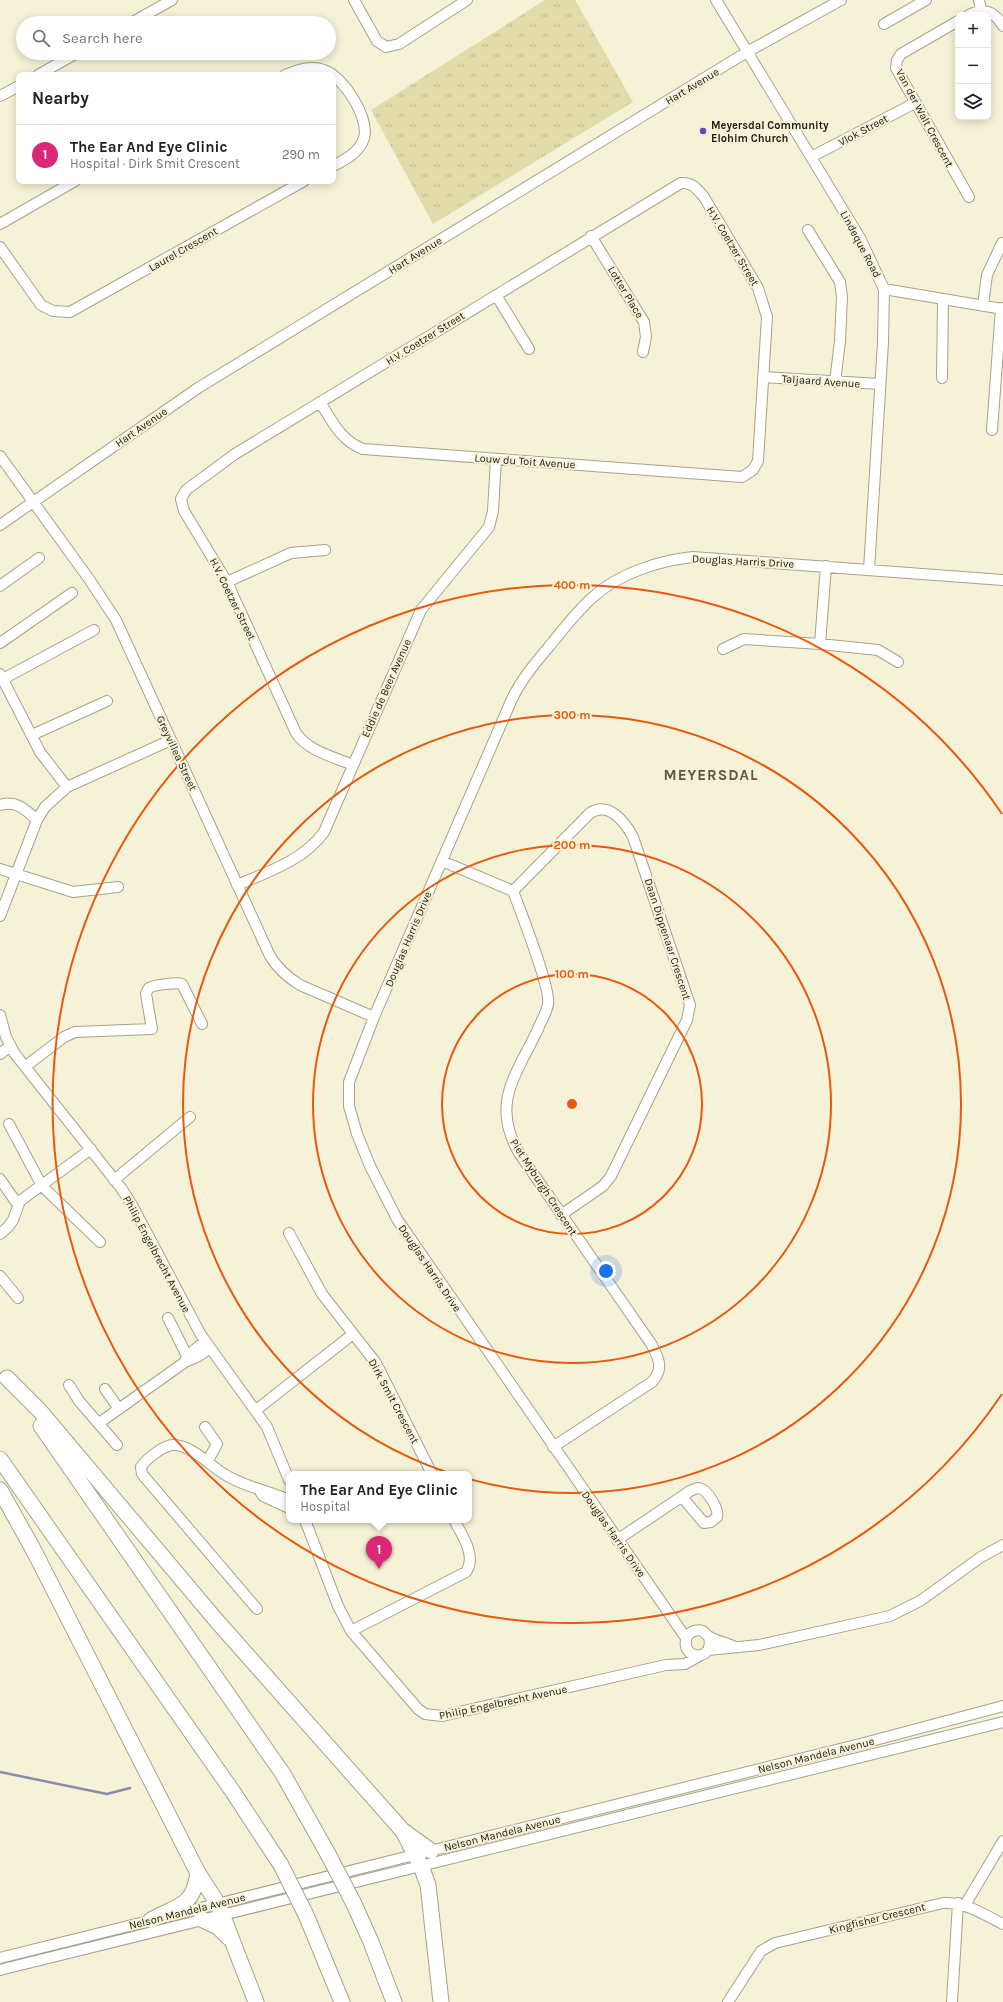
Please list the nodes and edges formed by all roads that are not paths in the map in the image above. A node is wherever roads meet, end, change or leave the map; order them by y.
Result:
1 (172, 0) edge
2 (354, 0) edge
3 (467, 0) edge
4 (716, 0) edge
5 (841, 0) edge
6 (926, 0) edge
7 (980, 5) edge
8 (972, 12) edge
9 (143, 16) edge
10 (955, 23) edge
11 (884, 24) dead end
12 (1003, 26) edge
13 (747, 52) junction
14 (65, 60) edge
15 (43, 72) edge
16 (294, 72) edge
17 (327, 72) edge
18 (336, 78) edge
19 (16, 88) edge
20 (0, 96) edge
21 (915, 103) junction
22 (811, 157) junction
23 (336, 164) edge
24 (70, 184) edge
25 (299, 184) edge
26 (969, 197) dead end
27 (0, 224) edge
28 (808, 230) dead end
29 (591, 236) junction
30 (1002, 243) dead end
31 (0, 247) edge
32 (884, 289) junction
33 (496, 295) junction
34 (943, 299) junction
35 (984, 305) junction
36 (1002, 308) edge
37 (528, 350) dead end
38 (643, 352) dead end
39 (763, 377) junction
40 (942, 378) dead end
41 (836, 382) junction
42 (880, 384) junction
43 (320, 402) junction
44 (992, 430) dead end
45 (0, 450) edge
46 (0, 456) edge
47 (496, 459) junction
48 (751, 473) joint
49 (36, 501) junction
50 (0, 526) edge
51 (325, 550) dead end
52 (39, 558) dead end
53 (826, 566) junction
54 (869, 570) junction
55 (1003, 580) edge
56 (227, 582) junction
57 (0, 586) edge
58 (72, 592) dead end
59 (94, 630) dead end
60 (0, 643) edge
61 (820, 644) junction
62 (723, 649) dead end
63 (898, 662) dead end
64 (1, 677) edge
65 (107, 702) dead end
66 (32, 735) junction
67 (171, 740) junction
68 (353, 765) junction
69 (67, 787) junction
70 (0, 805) edge
71 (37, 820) junction
72 (442, 861) junction
73 (0, 869) edge
74 (17, 874) junction
75 (237, 885) junction
76 (118, 887) dead end
77 (513, 891) junction
78 (0, 916) edge
79 (0, 1015) edge
80 (374, 1017) junction
81 (202, 1024) dead end
82 (10, 1046) junction
83 (0, 1054) edge
84 (26, 1066) junction
85 (190, 1117) dead end
86 (9, 1124) dead end
87 (91, 1149) junction
88 (0, 1179) edge
89 (114, 1180) junction
90 (42, 1186) junction
91 (18, 1205) junction
92 (561, 1215) junction
93 (289, 1233) dead end
94 (0, 1234) edge
95 (100, 1242) dead end
96 (0, 1276) edge
97 (18, 1298) dead end
98 (168, 1318) dead end
99 (353, 1334) junction
100 (208, 1345) junction
101 (186, 1359) junction
102 (4, 1373) edge
103 (69, 1385) dead end
104 (105, 1389) dead end
105 (119, 1409) junction
106 (256, 1410) junction
107 (99, 1423) junction
108 (205, 1427) dead end
109 (117, 1445) dead end
110 (553, 1447) junction
111 (0, 1459) edge
112 (207, 1462) junction
113 (431, 1471) edge
114 (286, 1472) edge
115 (0, 1490) edge
116 (259, 1490) junction
117 (682, 1497) dead end
118 (286, 1499) edge
119 (286, 1507) edge
120 (306, 1523) edge
121 (455, 1523) edge
122 (617, 1540) junction
123 (1003, 1545) edge
124 (257, 1609) dead end
125 (674, 1618) junction
126 (696, 1630) junction
127 (351, 1631) junction
128 (709, 1637) junction
129 (686, 1643) junction
130 (734, 1646) junction
131 (705, 1652) junction
132 (666, 1665) junction
133 (1003, 1706) edge
134 (1003, 1722) edge
135 (402, 1830) junction
136 (1003, 1841) edge
137 (431, 1851) junction
138 (417, 1860) junction
139 (198, 1873) junction
140 (962, 1904) junction
141 (220, 1909) junction
142 (201, 1919) junction
143 (151, 1920) junction
144 (1003, 1924) edge
145 (232, 1942) junction
146 (0, 1958) edge
147 (0, 1970) edge
148 (256, 2002) edge
149 (342, 2002) edge
150 (394, 2002) edge
151 (441, 2002) edge
152 (728, 2002) edge
153 (952, 2002) edge

1 - 9 street
2 - 3 street
4 - 13 street, Lindeque Road
5 - 13 street, Hart Avenue
6 - 11 street
7 - 8 street
7 - 12 street
10 - 21 street, Van der Walt Crescent
13 - 22 street, Lindeque Road
13 - 49 street, Hart Avenue
14 - 15 street
16 - 17 street
18 - 23 street
19 - 20 street
21 - 22 street, Vlok Street
21 - 26 street, Van der Walt Crescent
22 - 32 street, Lindeque Road
24 - 27 street
25 - 31 street, Laurel Crescent
28 - 41 street
29 - 33 street, H.V. Coetzer Street
29 - 38 street, Lotter Place
29 - 39 street, H.V. Coetzer Street
30 - 35 street
32 - 34 street
32 - 42 street, Lindeque Road
33 - 37 street
33 - 43 street, H.V. Coetzer Street
34 - 35 street
34 - 40 street
35 - 36 street
36 - 44 street
39 - 41 street, Taljaard Avenue
39 - 48 street, H.V. Coetzer Street
41 - 42 street, Taljaard Avenue
42 - 54 street, Lindeque Road
43 - 47 street, Louw du Toit Avenue
43 - 56 street, H.V. Coetzer Street
45 - 49 street, Greyvillea Street
46 - 49 street, Greyvillea Street
47 - 48 street, Louw du Toit Avenue
47 - 68 street, Eddie de Beer Avenue
49 - 50 street, Hart Avenue
49 - 67 street, Greyvillea Street
51 - 56 street
52 - 57 street
53 - 54 street, Douglas Harris Drive
53 - 61 street
53 - 72 street, Douglas Harris Drive
54 - 55 street, Douglas Harris Drive
56 - 68 street, H.V. Coetzer Street
58 - 60 street
59 - 64 street
61 - 62 street
61 - 63 street
64 - 66 street
65 - 66 street
66 - 69 street
67 - 69 street
67 - 75 street, Greyvillea Street
68 - 75 street, Eddie de Beer Avenue
69 - 71 street
70 - 71 street
71 - 74 street
72 - 77 street
72 - 80 street, Douglas Harris Drive
73 - 74 street
74 - 76 street
74 - 78 street
75 - 80 street, Greyvillea Street
77 - 92 street, Piet Myburgh Crescent
77 - 92 street, Daan Dippenaar Crescent
79 - 82 street, Philip Engelbrecht Avenue
80 - 110 street, Douglas Harris Drive
81 - 84 street
82 - 83 street
82 - 84 street, Philip Engelbrecht Avenue
84 - 87 street, Philip Engelbrecht Avenue
85 - 89 street
86 - 90 street
87 - 89 street, Philip Engelbrecht Avenue
87 - 90 street
88 - 91 street
89 - 100 street, Philip Engelbrecht Avenue
90 - 91 street
90 - 95 street
91 - 94 street
92 - 110 street, Piet Myburgh Crescent
93 - 99 street, Dirk Smit Crescent
96 - 97 street
98 - 101 street
99 - 106 street
99 - 113 street, Dirk Smit Crescent
100 - 101 street
100 - 106 street, Philip Engelbrecht Avenue
101 - 105 street
102 - 135 highway
102 - 150 highway, bridge
103 - 107 street
104 - 105 street
105 - 107 street
106 - 114 street, Philip Engelbrecht Avenue
107 - 109 street
108 - 112 street
110 - 122 street, Douglas Harris Drive
111 - 149 highway, bridge
112 - 116 street
112 - 124 street
115 - 139 highway
116 - 118 street
116 - 119 street
117 - 122 street
120 - 127 street, Philip Engelbrecht Avenue
121 - 127 street
122 - 125 street, Douglas Harris Drive
123 - 130 street, Douglas Harris Drive
125 - 126 street, Douglas Harris Drive
125 - 129 street
126 - 128 street, Douglas Harris Drive
126 - 129 street
127 - 132 street, Philip Engelbrecht Avenue
128 - 130 street, Douglas Harris Drive
128 - 131 street
129 - 131 street
129 - 132 street
130 - 131 street, Douglas Harris Drive
131 - 132 street, Philip Engelbrecht Avenue
133 - 137 street, Nelson Mandela Avenue
134 - 138 street, Nelson Mandela Avenue
135 - 137 highway
135 - 138 highway
136 - 140 street
137 - 138 street, Nelson Mandela Avenue
138 - 141 street, Nelson Mandela Avenue
138 - 151 highway
139 - 141 highway
139 - 143 highway
140 - 144 street
140 - 152 street, Kingfisher Crescent
140 - 153 street
141 - 142 street, Nelson Mandela Avenue
141 - 143 street, Nelson Mandela Avenue
141 - 145 highway
142 - 145 highway
142 - 147 street, Nelson Mandela Avenue
143 - 146 street, Nelson Mandela Avenue
145 - 148 highway

